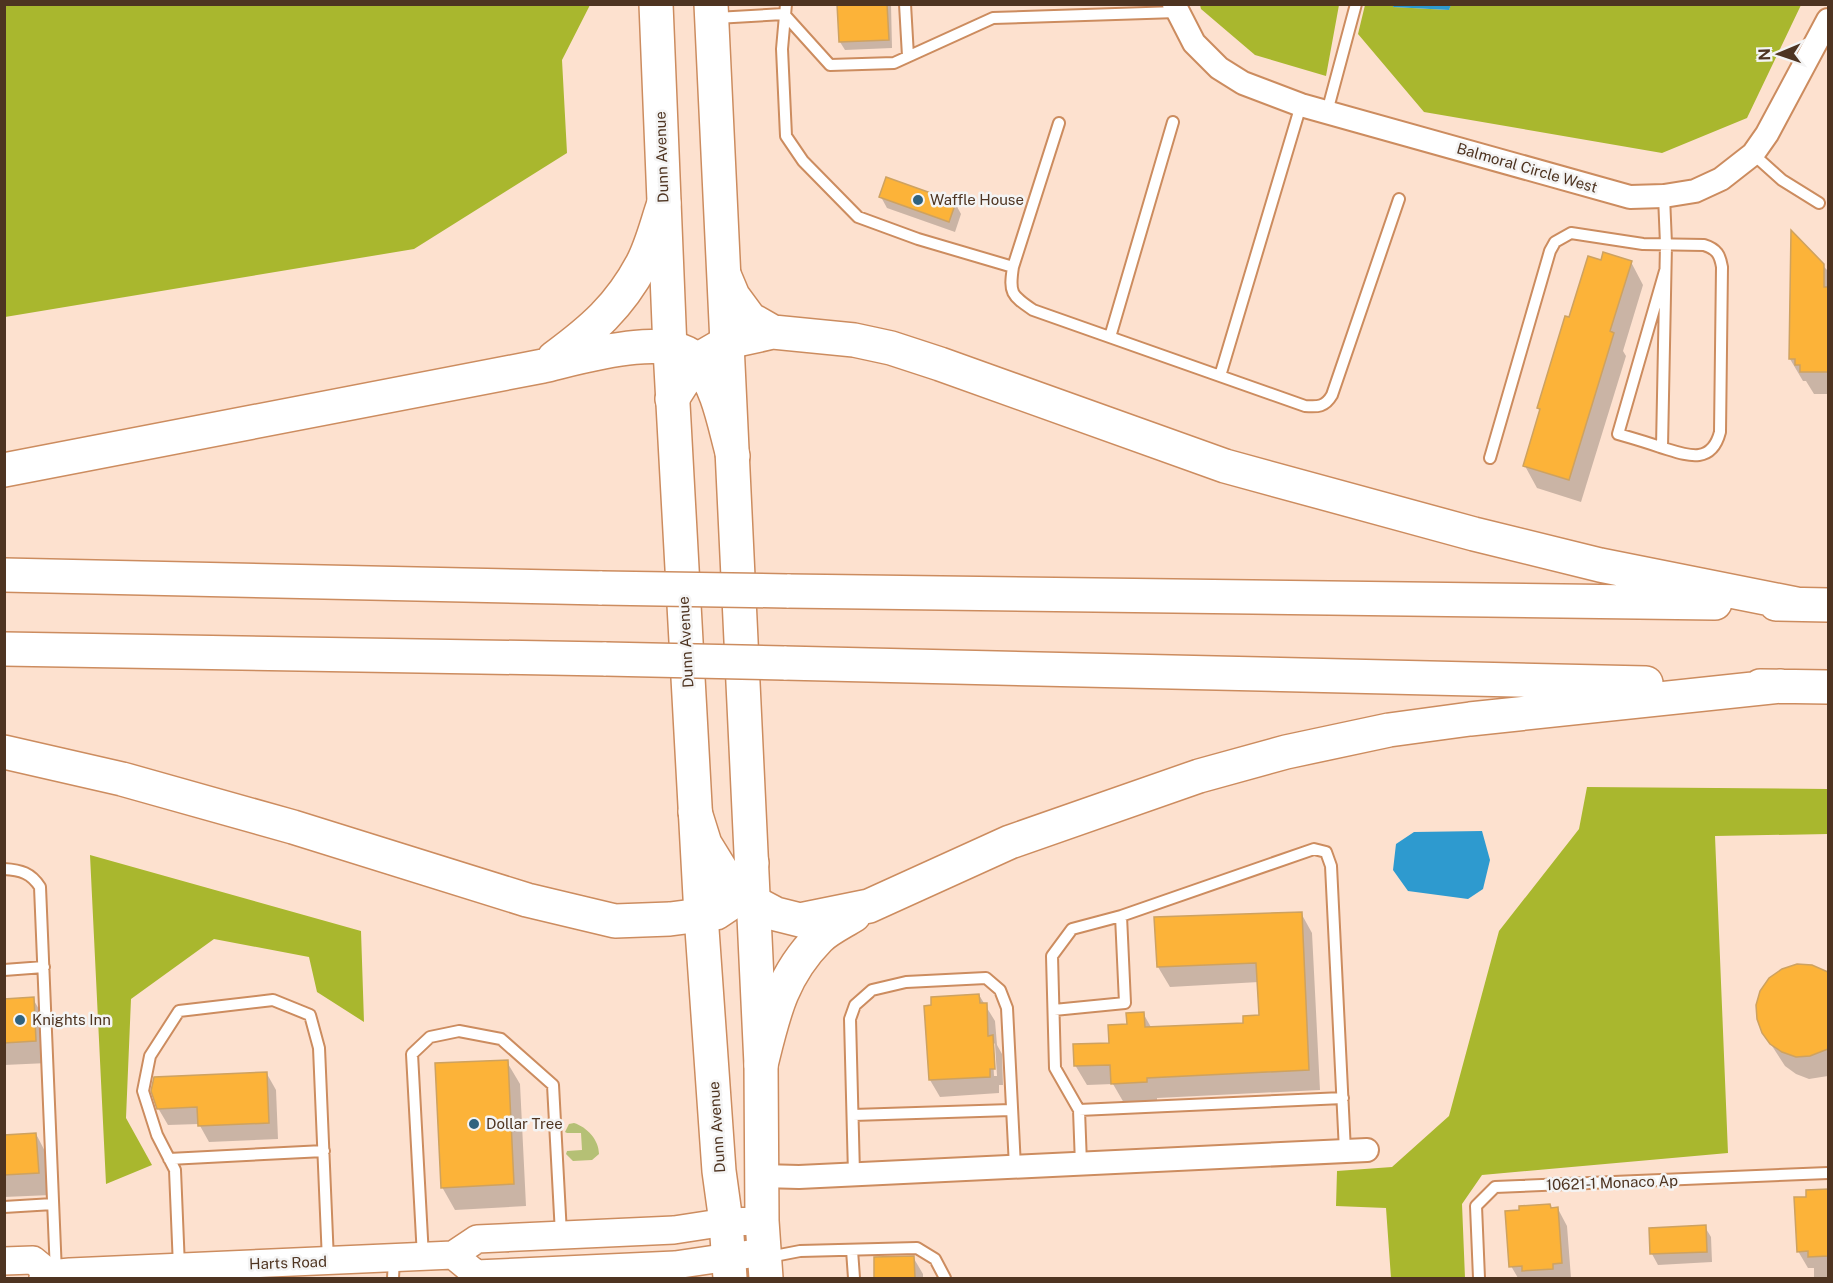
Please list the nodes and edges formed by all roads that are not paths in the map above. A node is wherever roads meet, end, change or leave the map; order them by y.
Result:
1 (656, 4) edge
2 (905, 4) edge
3 (1356, 4) edge
4 (1175, 8) edge
5 (785, 9) edge
6 (711, 11) edge
7 (1828, 20) edge
8 (908, 56) junction
9 (1301, 105) junction
10 (1327, 112) junction
11 (1173, 122) dead end
12 (1059, 123) dead end
13 (1754, 154) junction
14 (1664, 196) junction
15 (1399, 199) dead end
16 (664, 202) junction
17 (1819, 203) dead end
18 (1666, 244) junction
19 (1013, 267) junction
20 (1665, 271) junction
21 (725, 277) junction
22 (773, 332) junction
23 (1110, 337) junction
24 (728, 342) junction
25 (683, 355) junction
26 (543, 366) junction
27 (1220, 376) junction
28 (1662, 447) junction
29 (733, 456) junction
30 (1490, 458) dead end
31 (4, 470) edge
32 (4, 575) edge
33 (1796, 604) junction
34 (1828, 605) edge
35 (4, 650) edge
36 (1781, 686) junction
37 (1828, 687) edge
38 (4, 752) edge
39 (695, 812) junction
40 (4, 869) edge
41 (746, 899) junction
42 (869, 906) junction
43 (701, 915) junction
44 (1121, 916) junction
45 (44, 967) junction
46 (4, 970) edge
47 (1054, 1010) junction
48 (761, 1065) junction
49 (1343, 1098) junction
50 (1011, 1110) junction
51 (1079, 1110) junction
52 (853, 1115) junction
53 (1367, 1150) dead end
54 (324, 1151) junction
55 (1345, 1151) junction
56 (170, 1159) junction
57 (1081, 1164) junction
58 (1015, 1167) junction
59 (1828, 1173) edge
60 (854, 1174) junction
61 (761, 1176) junction
62 (53, 1204) junction
63 (4, 1207) edge
64 (726, 1222) junction
65 (561, 1234) junction
66 (852, 1250) junction
67 (764, 1252) edge
68 (423, 1257) junction
69 (4, 1261) edge
70 (454, 1261) junction
71 (324, 1265) junction
72 (729, 1268) edge
73 (394, 1269) edge
74 (185, 1271) edge
75 (231, 1272) edge
76 (58, 1275) edge
77 (526, 1275) edge
78 (854, 1278) edge
79 (945, 1278) edge
80 (1479, 1278) edge

1 - 16 main road, Dunn Avenue
2 - 8 lane
3 - 10 lane
4 - 8 lane
4 - 9 street, Balmoral Circle West
5 - 6 lane
5 - 8 lane
5 - 19 lane
6 - 21 main road
7 - 13 street, Balmoral Circle West
9 - 10 street, Balmoral Circle West
9 - 27 lane
10 - 14 street, Balmoral Circle West
11 - 23 lane
12 - 19 lane
13 - 14 street, Balmoral Circle West
13 - 17 lane
14 - 18 lane
15 - 27 lane
16 - 25 main road, Dunn Avenue
16 - 26 main road
18 - 20 lane
18 - 28 lane
18 - 30 lane
19 - 23 lane
20 - 28 lane
20 - 28 lane
21 - 22 main road
21 - 24 main road
22 - 24 main road
22 - 33 main road
23 - 27 lane
24 - 25 main road
24 - 29 main road
25 - 26 main road
25 - 29 main road
25 - 39 main road, Dunn Avenue
26 - 31 main road
29 - 41 main road
32 - 33 main road, bridge
33 - 34 main road
35 - 36 main road, bridge
36 - 37 main road
36 - 42 main road
38 - 43 main road
39 - 41 main road
39 - 43 main road, Dunn Avenue
40 - 45 lane
41 - 42 main road
41 - 43 main road
41 - 48 main road
42 - 48 main road
43 - 64 main road, Dunn Avenue
44 - 47 lane
44 - 47 lane
44 - 49 lane
45 - 46 lane
45 - 62 lane
47 - 51 lane
48 - 61 main road
49 - 51 lane
49 - 55 lane
50 - 52 lane
50 - 52 lane
50 - 58 lane
51 - 57 lane
52 - 60 lane
53 - 55 street
54 - 56 lane
54 - 56 lane
54 - 71 lane
55 - 57 street
56 - 74 lane
57 - 58 street
58 - 60 street
59 - 80 lane, 10621-1 Monaco Ap
60 - 61 street
61 - 67 main road
62 - 63 lane
62 - 76 lane
64 - 65 street, Harts Road
64 - 67 street, Harts Road
64 - 72 main road, Dunn Avenue
65 - 68 lane
65 - 70 street, Harts Road
66 - 67 lane
66 - 78 lane
66 - 79 lane
67 - 72 street
68 - 70 street, Harts Road
68 - 73 street, Harts Road
69 - 76 street
70 - 77 street
71 - 73 street, Harts Road
71 - 75 street, Harts Road
72 - 77 street
74 - 75 street, Harts Road
74 - 76 street, Harts Road

